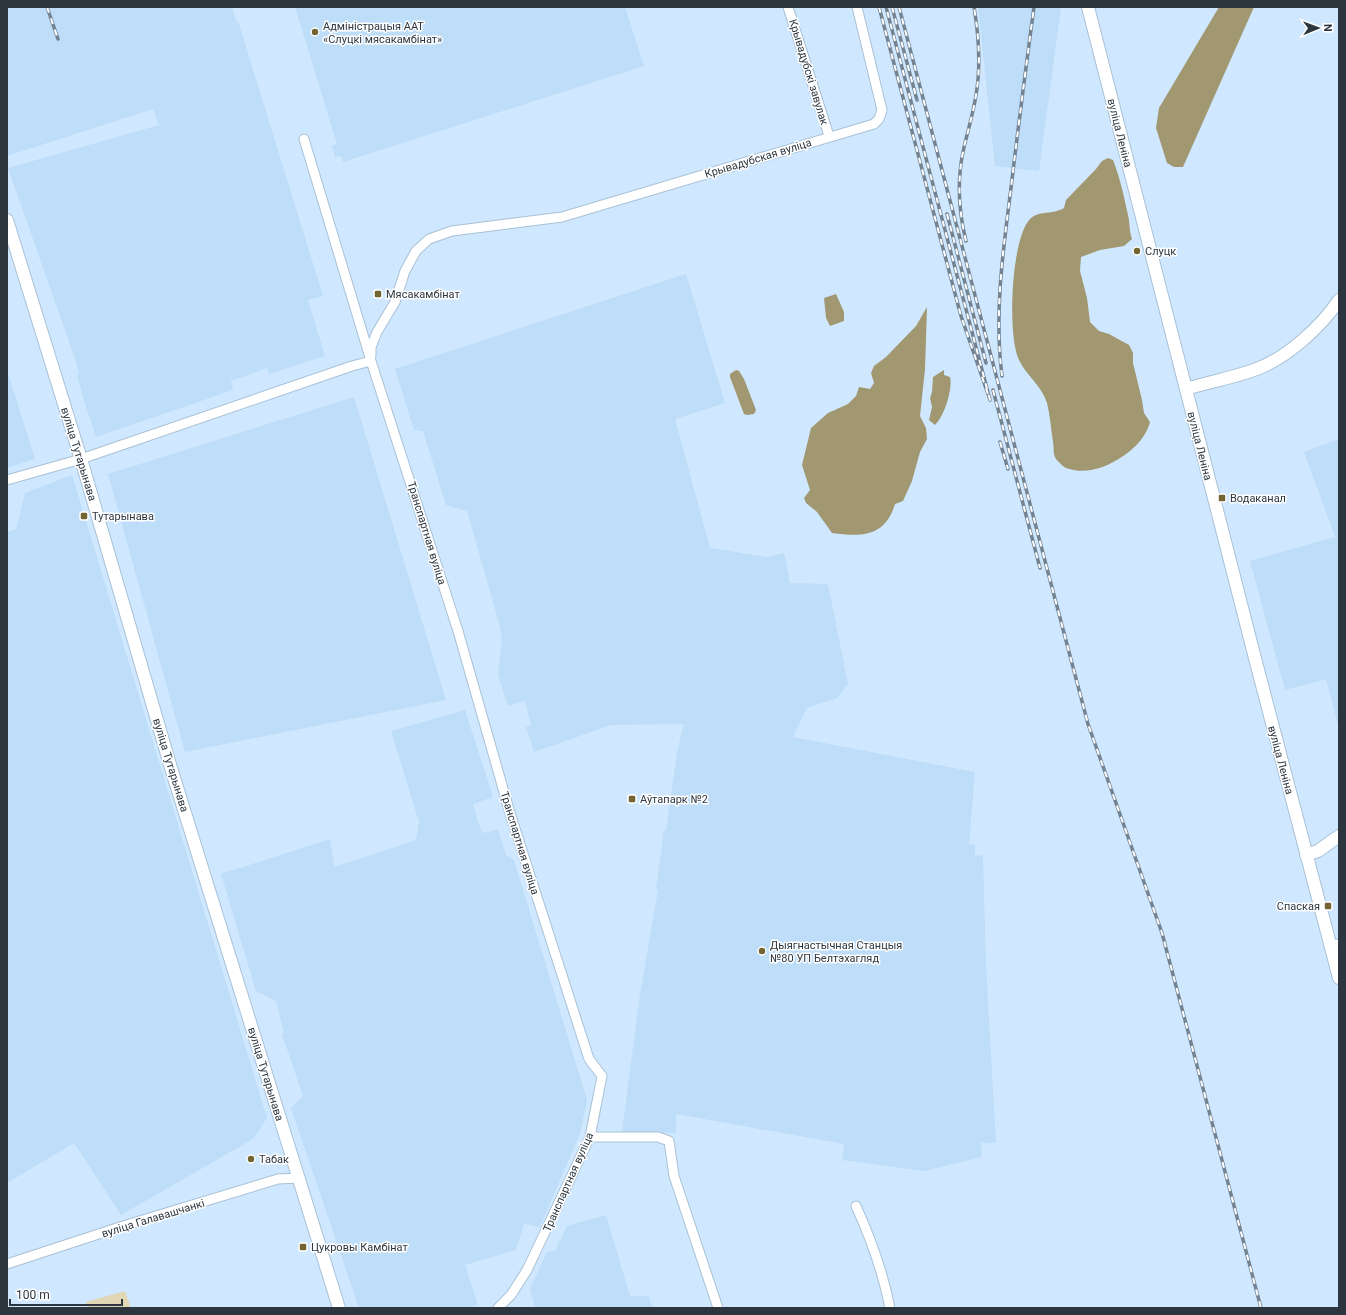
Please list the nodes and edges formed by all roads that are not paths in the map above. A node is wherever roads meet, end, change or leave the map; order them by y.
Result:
1 (788, 7) edge
2 (857, 7) edge
3 (1088, 7) edge
4 (829, 136) junction
5 (304, 139) dead end
6 (7, 220) edge
7 (1339, 300) edge
8 (371, 361) junction
9 (1186, 389) junction
10 (81, 459) junction
11 (7, 480) edge
12 (1339, 836) edge
13 (1306, 855) junction
14 (1335, 944) edge
15 (1339, 978) edge
16 (590, 1137) junction
17 (300, 1178) junction
18 (856, 1206) dead end
19 (7, 1264) edge
20 (339, 1308) edge
21 (498, 1308) edge
22 (718, 1308) edge
23 (890, 1308) edge

1 - 4 street, Крывадубскі завулак
2 - 4 street, Крывадубская вуліца
3 - 9 street, вуліца Леніна
4 - 8 street, Крывадубская вуліца
5 - 8 street, Транспартная вуліца
6 - 10 street, вуліца Тутарынава
7 - 9 street
8 - 10 street
8 - 16 street, Транспартная вуліца
9 - 13 street, вуліца Леніна
10 - 11 street
10 - 17 street, вуліца Тутарынава
12 - 13 street
13 - 14 street, вуліца Леніна
14 - 15 street, вуліца Леніна
16 - 21 street, Транспартная вуліца
16 - 22 street
17 - 19 street, вуліца Галавашчанкі
17 - 20 street, вуліца Тутарынава
18 - 23 street

